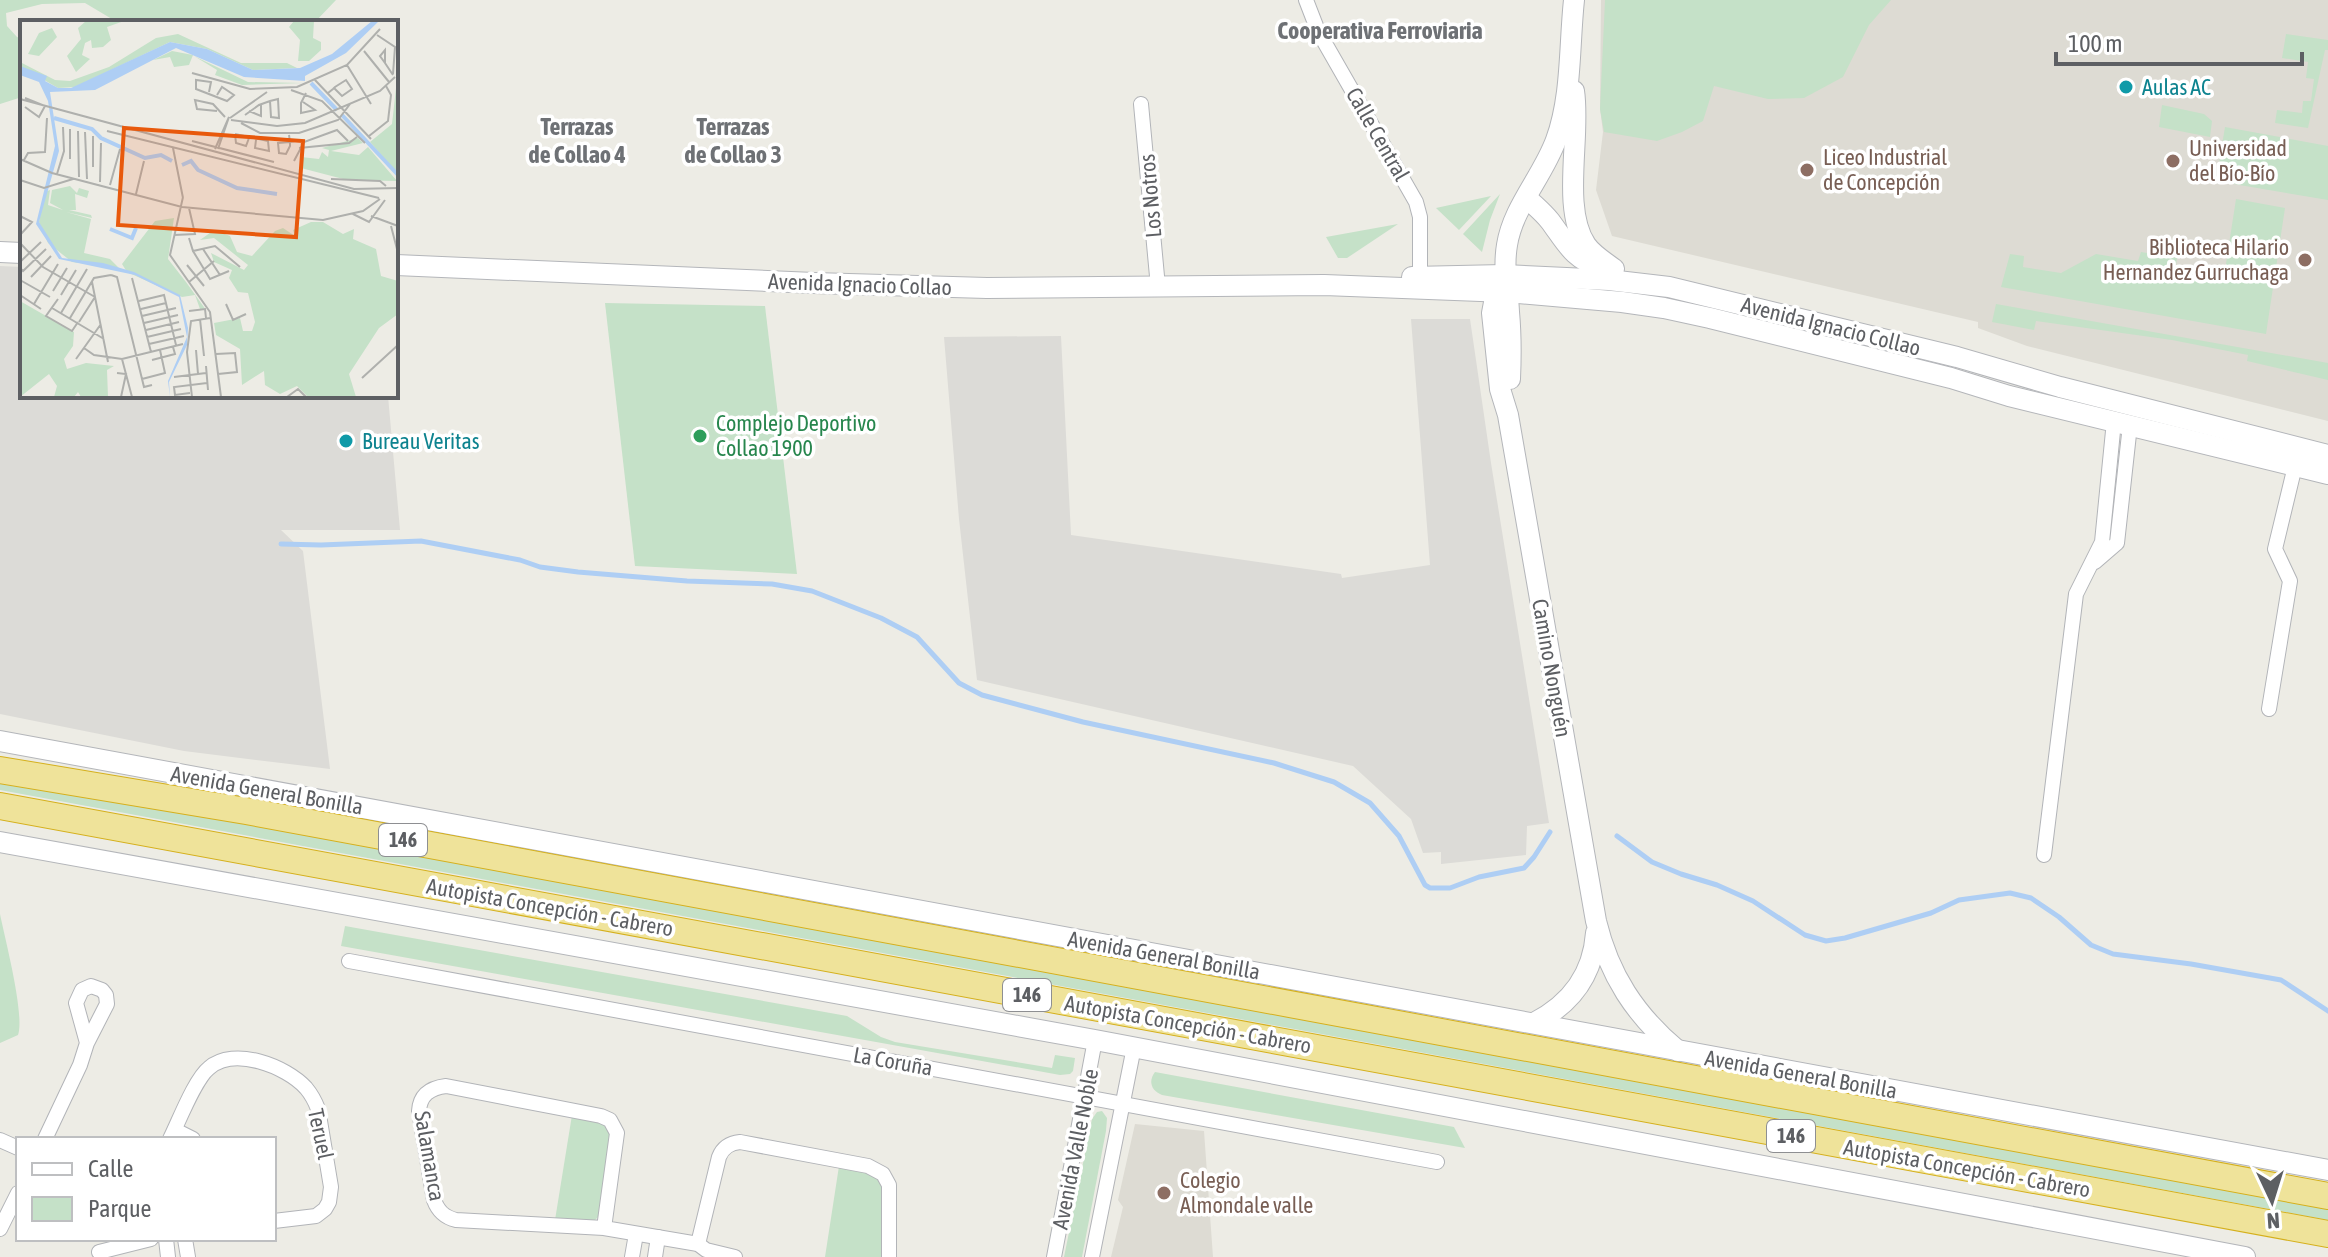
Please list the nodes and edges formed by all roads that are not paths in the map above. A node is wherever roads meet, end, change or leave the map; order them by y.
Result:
1 (1306, 0) edge
2 (1574, 0) edge
3 (1570, 64) junction
4 (1141, 104) dead end
5 (1527, 198) junction
6 (0, 252) edge
7 (20, 253) edge
8 (398, 265) edge
9 (1614, 269) junction
10 (1420, 276) junction
11 (1324, 285) junction
12 (1502, 286) junction
13 (1158, 287) junction
14 (1669, 287) junction
15 (2122, 423) junction
16 (2328, 455) edge
17 (2295, 466) junction
18 (2328, 474) edge
19 (2269, 709) dead end
20 (0, 741) edge
21 (0, 770) edge
22 (0, 806) edge
23 (0, 842) edge
24 (2044, 855) dead end
25 (1596, 921) junction
26 (349, 961) dead end
27 (1534, 1023) junction
28 (1095, 1040) junction
29 (87, 1043) dead end
30 (1134, 1047) junction
31 (1678, 1051) junction
32 (1085, 1097) junction
33 (1122, 1104) junction
34 (173, 1134) edge
35 (46, 1137) edge
36 (1437, 1162) dead end
37 (2328, 1170) edge
38 (2328, 1196) edge
39 (16, 1197) edge
40 (276, 1221) edge
41 (604, 1228) junction
42 (0, 1229) edge
43 (636, 1234) junction
44 (2328, 1234) edge
45 (658, 1237) junction
46 (143, 1241) edge
47 (698, 1244) junction
48 (99, 1252) dead end
49 (632, 1257) edge
50 (655, 1257) edge
51 (735, 1257) edge
52 (889, 1257) edge
53 (1054, 1257) edge
54 (1092, 1257) edge
55 (2245, 1257) edge

1 - 10 street, Calle Central
2 - 3 main road, Camino Nonguén
3 - 5 main road, Camino Nonguén
3 - 9 main road
4 - 13 street, Los Notros
5 - 9 main road
5 - 12 main road, Camino Nonguén
6 - 7 main road
8 - 13 main road, Avenida Ignacio Collao
9 - 14 main road
10 - 11 main road, Avenida Ignacio Collao
10 - 12 main road, Avenida Ignacio Collao
11 - 12 main road, Avenida Ignacio Collao
11 - 13 main road, Avenida Ignacio Collao
12 - 14 main road, Avenida Ignacio Collao
12 - 15 main road, Avenida Ignacio Collao
12 - 25 main road, Camino Nonguén
14 - 16 main road, Avenida Ignacio Collao
15 - 17 main road, Avenida Ignacio Collao
15 - 24 street
17 - 18 main road, Avenida Ignacio Collao
17 - 19 street
20 - 27 main road, Avenida General Bonilla
21 - 38 highway, Autopista Concepción - Cabrero / 146
22 - 44 highway, Autopista Concepción - Cabrero / 146
23 - 28 main road
25 - 27 main road, Camino Nonguén
25 - 31 main road, Camino Nonguén
26 - 32 street, La Coruña
27 - 31 main road, Avenida General Bonilla
28 - 30 main road
28 - 32 street, Avenida Valle Noble
29 - 35 street
30 - 33 street, Avenida Valle Noble
30 - 55 main road
31 - 37 main road, Avenida General Bonilla
32 - 33 street, La Coruña
32 - 53 street, Avenida Valle Noble
33 - 36 street, La Coruña
33 - 54 street, Avenida Valle Noble
34 - 40 street, Teruel
39 - 42 street
41 - 41 street, Salamanca
41 - 43 street, Salamanca
43 - 45 street, Salamanca
43 - 49 street
45 - 47 street, Salamanca
45 - 50 street
46 - 48 street
47 - 51 street, Salamanca
47 - 52 street

